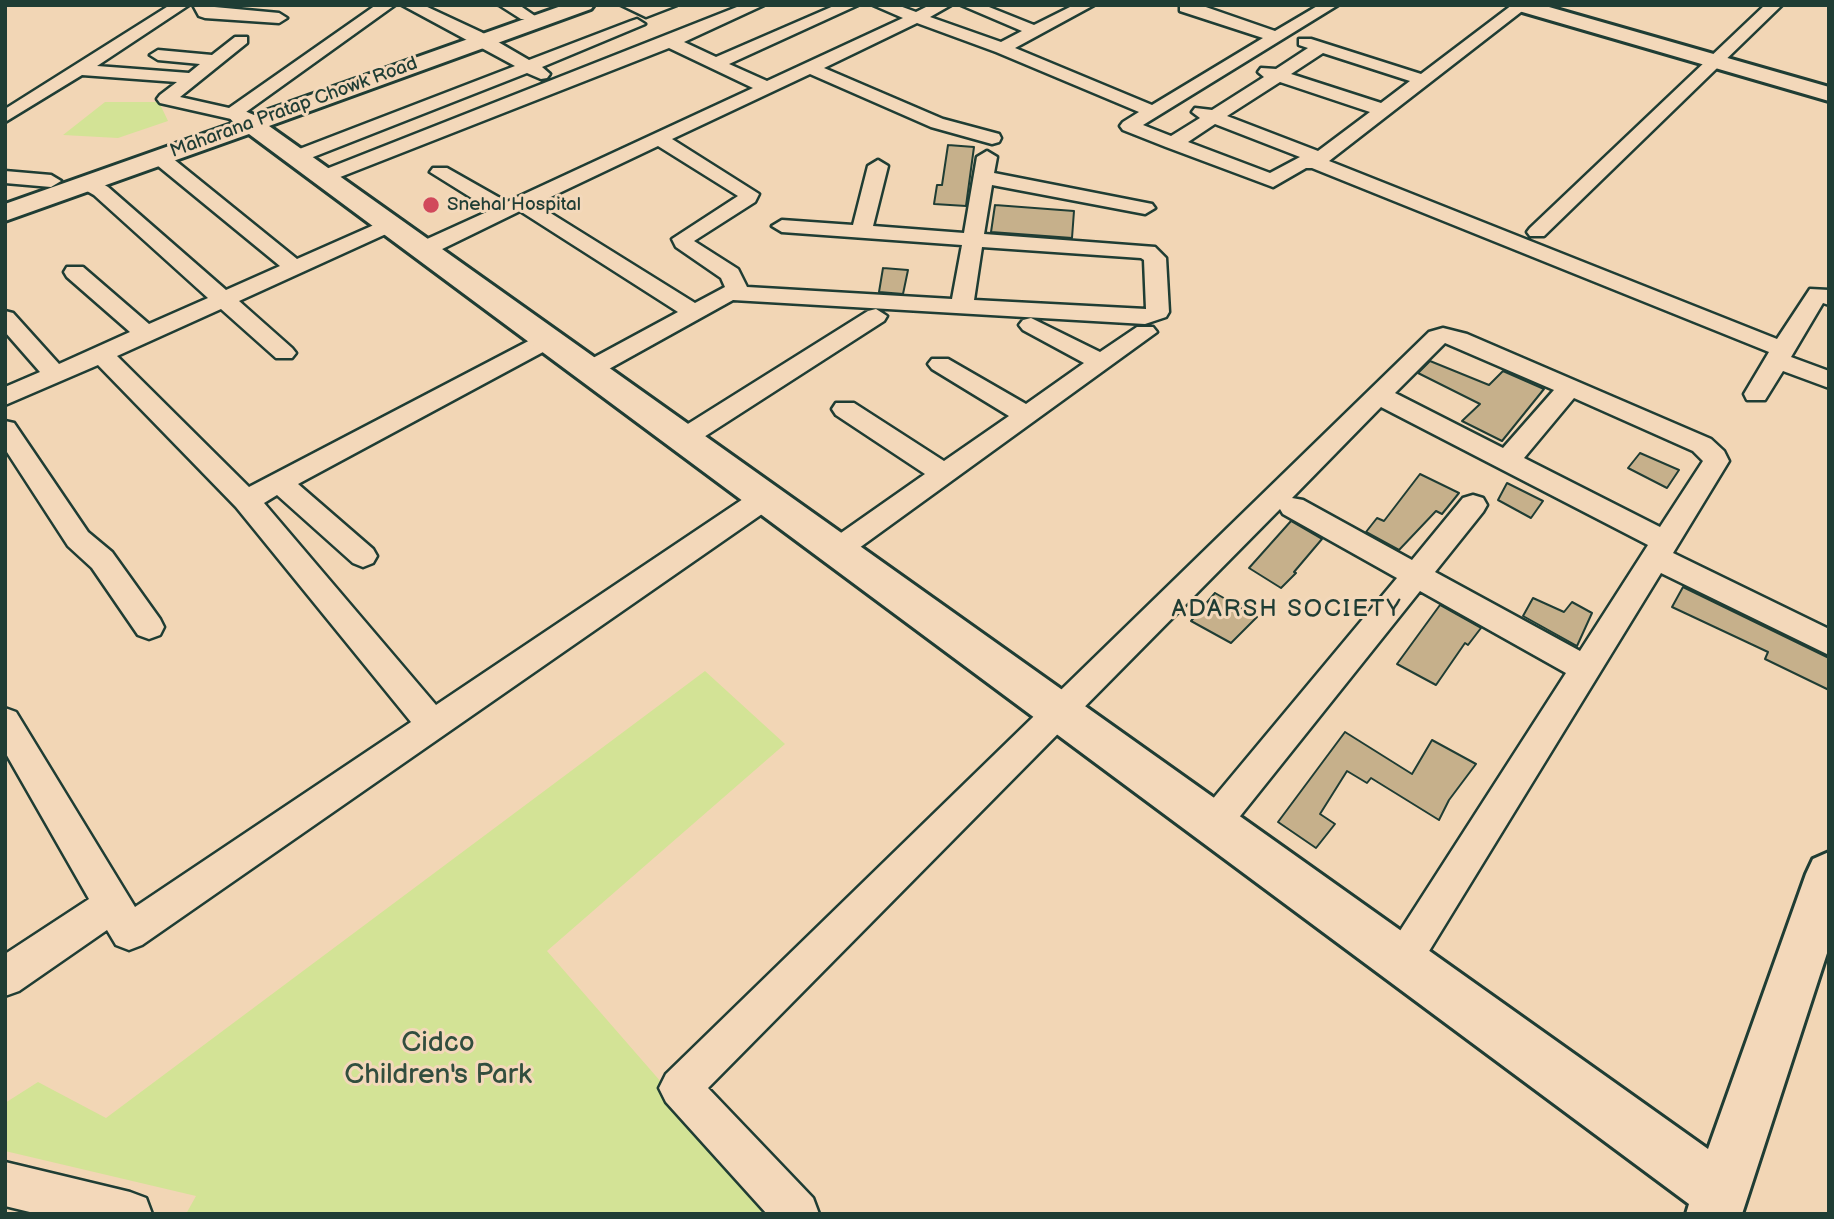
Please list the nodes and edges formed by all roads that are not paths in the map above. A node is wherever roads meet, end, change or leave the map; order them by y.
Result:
1 (181, 5) edge
2 (201, 5) edge
3 (387, 5) edge
4 (410, 5) edge
5 (557, 5) edge
6 (584, 5) edge
7 (629, 5) edge
8 (669, 5) edge
9 (850, 5) edge
10 (881, 5) edge
11 (943, 5) edge
12 (969, 5) edge
13 (1086, 5) edge
14 (1192, 5) edge
15 (1330, 5) edge
16 (1521, 5) edge
17 (1774, 5) edge
18 (752, 7) edge
19 (517, 10) edge
20 (1272, 17) dead end
21 (279, 18) dead end
22 (915, 18) junction
23 (637, 24) dead end
24 (796, 28) junction
25 (1035, 31) junction
26 (1285, 32) junction
27 (480, 37) junction
28 (241, 40) dead end
29 (670, 42) junction
30 (1322, 47) junction
31 (1002, 48) junction
32 (108, 52) junction
33 (216, 60) junction
34 (1238, 61) junction
35 (1717, 62) junction
36 (717, 63) junction
37 (528, 67) junction
38 (810, 68) junction
39 (79, 70) junction
40 (1278, 75) junction
41 (192, 78) junction
42 (1423, 80) junction
43 (559, 85) junction
44 (767, 88) junction
45 (1829, 94) edge
46 (166, 99) junction
47 (1175, 100) junction
48 (1383, 110) junction
49 (1154, 112) junction
50 (5, 117) edge
51 (1213, 117) junction
52 (232, 121) junction
53 (657, 138) junction
54 (1173, 143) junction
55 (159, 157) junction
56 (1317, 160) junction
57 (878, 166) dead end
58 (310, 167) junction
59 (440, 172) dead end
60 (5, 177) edge
61 (983, 177) junction
62 (51, 181) junction
63 (87, 183) junction
64 (5, 197) edge
65 (513, 207) junction
66 (1145, 208) dead end
67 (5, 213) edge
68 (390, 225) junction
69 (782, 226) dead end
70 (861, 232) junction
71 (1537, 232) dead end
72 (973, 239) junction
73 (424, 249) junction
74 (295, 268) junction
75 (75, 272) dead end
76 (738, 292) junction
77 (1829, 298) edge
78 (223, 300) junction
79 (962, 305) junction
80 (692, 312) junction
81 (876, 316) dead end
82 (5, 318) edge
83 (1031, 325) dead end
84 (1145, 332) dead end
85 (146, 334) junction
86 (548, 340) junction
87 (284, 353) dead end
88 (101, 354) junction
89 (1780, 355) junction
90 (1102, 363) junction
91 (940, 364) dead end
92 (589, 370) junction
93 (55, 374) junction
94 (1829, 380) edge
95 (1570, 387) junction
96 (1756, 394) dead end
97 (1378, 396) junction
98 (5, 397) edge
99 (845, 409) dead end
100 (1027, 415) junction
101 (5, 429) edge
102 (684, 438) junction
103 (1507, 461) junction
104 (944, 474) junction
105 (279, 482) junction
106 (765, 498) junction
107 (246, 500) junction
108 (1473, 505) dead end
109 (1293, 507) dead end
110 (838, 549) junction
111 (1662, 550) junction
112 (363, 556) dead end
113 (1416, 575) junction
114 (149, 627) dead end
115 (1829, 643) edge
116 (1587, 669) junction
117 (1060, 712) junction
118 (5, 722) edge
119 (433, 724) junction
120 (1213, 824) junction
121 (1829, 874) edge
122 (112, 905) junction
123 (1402, 961) junction
124 (5, 977) edge
125 (5, 1184) edge
126 (1717, 1203) edge
127 (130, 1214) edge
128 (797, 1214) edge

1 - 32 street
2 - 21 street
3 - 52 street
4 - 27 street
5 - 19 street, Maharana Pratap Chowk Road
6 - 27 street, Maharana Pratap Chowk Road
7 - 8 street
9 - 24 street
10 - 22 street
11 - 22 street
12 - 25 street
13 - 25 street
14 - 26 street
15 - 26 street
16 - 35 street
16 - 42 street
17 - 35 street
18 - 24 street
18 - 29 street
19 - 27 street, Maharana Pratap Chowk Road
20 - 26 street
22 - 31 street
22 - 38 street
23 - 37 street
24 - 36 street
25 - 31 street
26 - 30 street
26 - 34 street
27 - 37 street
27 - 52 street, Maharana Pratap Chowk Road
28 - 33 street
29 - 36 street
29 - 43 street
30 - 40 street
30 - 42 street
31 - 49 street
32 - 33 street
32 - 39 street
33 - 41 street
34 - 40 street
34 - 47 street
35 - 45 street
35 - 71 street
36 - 44 street
37 - 43 street
37 - 58 street
38 - 44 street
38 - 61 street
39 - 41 street
39 - 50 street
40 - 48 street
40 - 51 street
41 - 46 street
42 - 48 street
43 - 58 street
44 - 53 street
46 - 52 street
46 - 52 street
47 - 49 street
47 - 51 street
48 - 56 street
49 - 54 street
51 - 54 street
51 - 56 street
52 - 55 street, Maharana Pratap Chowk Road
52 - 58 street
52 - 62 street, Maharana Pratap Chowk Road
53 - 65 street
53 - 76 street
54 - 56 street
55 - 63 street, Maharana Pratap Chowk Road
55 - 74 street
56 - 89 street
57 - 70 street
58 - 68 street
59 - 65 street
60 - 62 street
61 - 66 street
61 - 72 street
62 - 64 street, Maharana Pratap Chowk Road
63 - 67 street, Maharana Pratap Chowk Road
63 - 78 street
65 - 73 street
65 - 80 street
68 - 73 street
68 - 74 street
69 - 70 street
70 - 72 street
72 - 79 street
72 - 79 street
73 - 86 street
74 - 78 street
75 - 85 street
76 - 79 street
76 - 80 street
77 - 89 street
78 - 85 street
78 - 87 street
80 - 92 street
81 - 102 street
82 - 93 street
83 - 90 street
84 - 90 street
85 - 88 street
86 - 92 street
86 - 105 street
88 - 93 street
88 - 107 street
89 - 94 street
89 - 96 street
90 - 100 street
91 - 100 street
92 - 102 street
93 - 98 street
95 - 97 street
95 - 103 street
95 - 111 street
97 - 103 street
97 - 117 street
99 - 104 street
100 - 104 street
101 - 114 street
102 - 106 street
103 - 111 street
104 - 110 street
105 - 107 street
105 - 112 street
106 - 110 street
106 - 119 street
107 - 119 street
108 - 113 street
109 - 113 street
110 - 117 street
111 - 115 street
111 - 116 street
113 - 116 street
113 - 120 street
116 - 123 street
117 - 120 street
117 - 128 street
118 - 122 street
119 - 122 street
120 - 123 street
121 - 126 street
122 - 124 street
123 - 126 street
125 - 127 street

